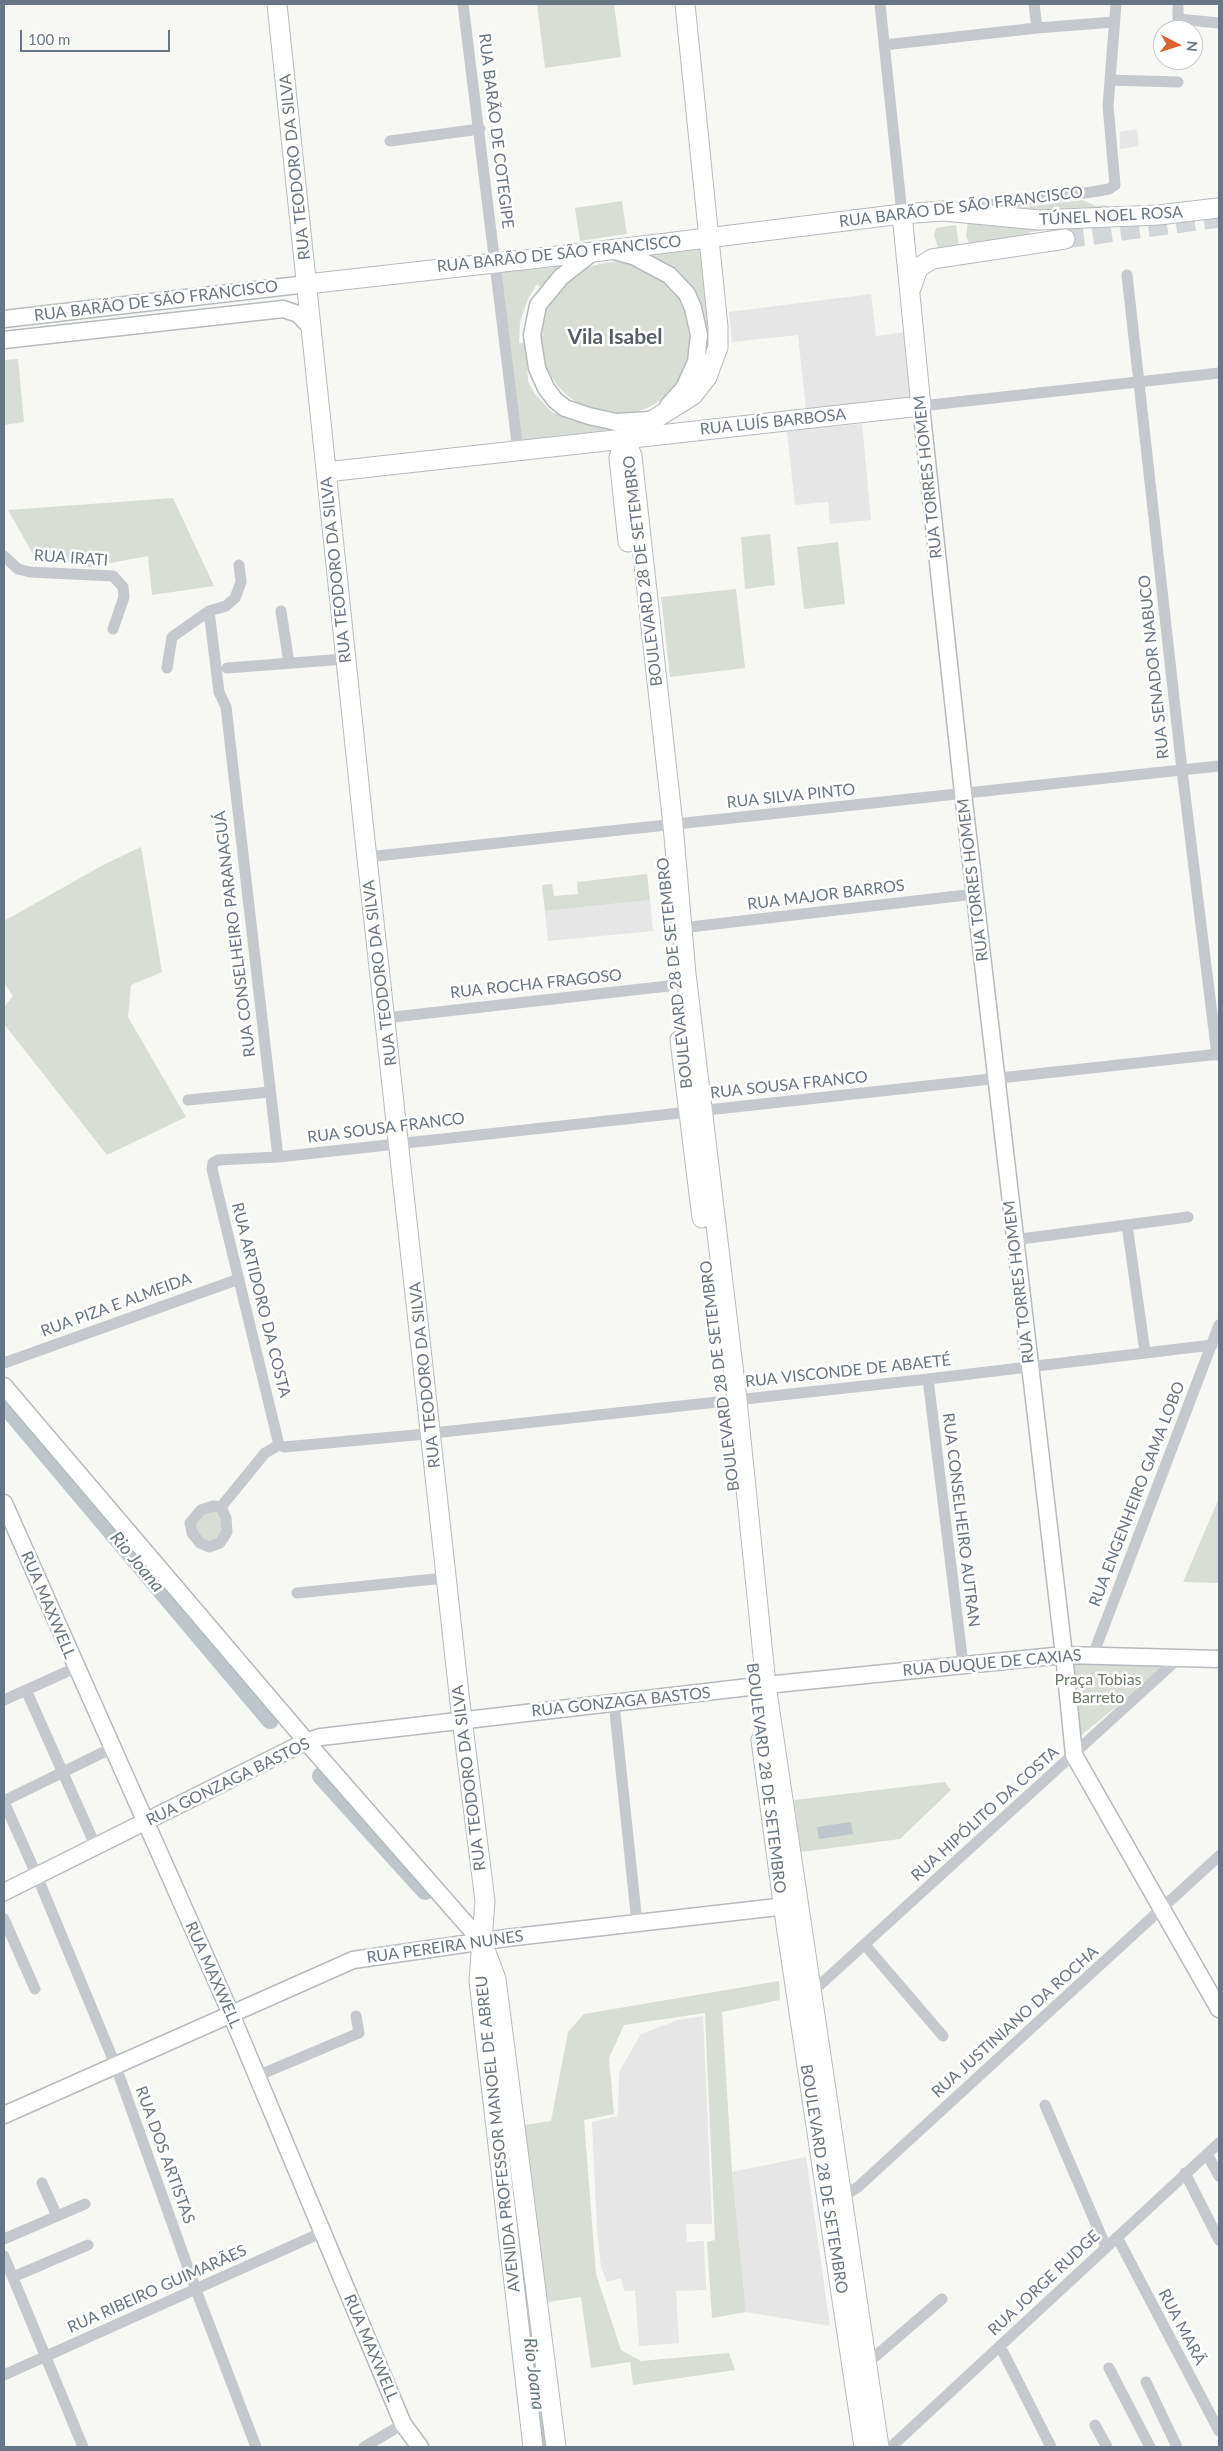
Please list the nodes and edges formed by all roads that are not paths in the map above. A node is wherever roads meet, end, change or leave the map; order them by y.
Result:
1 (276, 4) edge
2 (463, 4) edge
3 (685, 4) edge
4 (880, 4) edge
5 (1034, 4) edge
6 (1116, 4) edge
7 (1178, 4) edge
8 (1114, 22) junction
9 (1219, 23) edge
10 (1037, 28) junction
11 (884, 46) junction
12 (1110, 80) junction
13 (1178, 82) dead end
14 (480, 130) junction
15 (390, 141) dead end
16 (1218, 208) edge
17 (943, 211) junction
18 (902, 214) junction
19 (710, 237) junction
20 (1064, 239) tunnel mouth
21 (598, 251) junction
22 (496, 262) junction
23 (1127, 275) dead end
24 (307, 284) junction
25 (910, 292) junction
26 (4, 319) edge
27 (312, 328) junction
28 (4, 340) edge
29 (1219, 373) edge
30 (1138, 383) junction
31 (921, 406) junction
32 (655, 418) junction
33 (598, 419) junction
34 (625, 438) junction
35 (518, 451) junction
36 (326, 472) junction
37 (4, 556) edge
38 (239, 566) dead end
39 (281, 610) dead end
40 (209, 611) junction
41 (113, 629) dead end
42 (345, 659) junction
43 (289, 663) junction
44 (167, 668) dead end
45 (227, 668) dead end
46 (1219, 766) edge
47 (1182, 770) junction
48 (962, 793) junction
49 (667, 826) junction
50 (367, 857) junction
51 (975, 894) junction
52 (681, 928) junction
53 (680, 978) junction
54 (385, 1018) junction
55 (1218, 1054) edge
56 (996, 1079) junction
57 (270, 1092) junction
58 (188, 1100) dead end
59 (695, 1112) junction
60 (400, 1143) junction
61 (278, 1157) junction
62 (213, 1163) joint
63 (1188, 1217) dead end
64 (1127, 1225) junction
65 (1014, 1240) junction
66 (239, 1279) junction
67 (1219, 1325) edge
68 (1212, 1345) junction
69 (1145, 1352) junction
70 (4, 1363) edge
71 (1030, 1366) junction
72 (928, 1379) junction
73 (4, 1386) edge
74 (731, 1401) junction
75 (431, 1433) junction
76 (279, 1445) junction
77 (4, 1506) edge
78 (221, 1507) dead end
79 (435, 1579) dead end
80 (297, 1594) dead end
81 (1064, 1655) junction
82 (1093, 1655) junction
83 (1179, 1658) junction
84 (1219, 1659) edge
85 (963, 1664) junction
86 (75, 1668) junction
87 (760, 1686) junction
88 (26, 1690) junction
89 (4, 1700) edge
90 (614, 1703) junction
91 (462, 1720) junction
92 (307, 1741) junction
93 (112, 1748) junction
94 (1074, 1755) junction
95 (62, 1772) junction
96 (4, 1801) edge
97 (146, 1822) junction
98 (96, 1847) junction
99 (1219, 1856) edge
100 (38, 1876) junction
101 (4, 1892) edge
102 (791, 1906) junction
103 (1163, 1908) junction
104 (4, 1919) edge
105 (637, 1923) junction
106 (482, 1942) junction
107 (865, 1945) junction
108 (35, 1988) dead end
109 (811, 1993) junction
110 (1219, 2009) edge
111 (231, 2014) junction
112 (356, 2016) dead end
113 (943, 2036) dead end
114 (115, 2064) junction
115 (257, 2076) junction
116 (1045, 2105) dead end
117 (4, 2115) edge
118 (1219, 2143) edge
119 (1207, 2154) junction
120 (1185, 2173) junction
121 (1219, 2176) edge
122 (42, 2183) dead end
123 (833, 2198) junction
124 (85, 2204) dead end
125 (526, 2206) junction
126 (506, 2211) junction
127 (57, 2216) junction
128 (323, 2232) junction
129 (529, 2236) junction
130 (1116, 2238) junction
131 (4, 2239) edge
132 (510, 2240) junction
133 (1219, 2240) edge
134 (88, 2245) dead end
135 (1106, 2246) junction
136 (4, 2256) edge
137 (8, 2272) edge
138 (196, 2290) junction
139 (942, 2299) dead end
140 (1004, 2352) dead end
141 (46, 2357) junction
142 (859, 2367) junction
143 (1109, 2368) dead end
144 (4, 2375) edge
145 (1146, 2382) dead end
146 (403, 2424) junction
147 (1095, 2425) dead end
148 (1219, 2431) edge
149 (83, 2447) edge
150 (256, 2447) edge
151 (364, 2447) edge
152 (420, 2447) edge
153 (533, 2447) edge
154 (556, 2447) edge
155 (864, 2447) edge
156 (879, 2447) edge
157 (891, 2447) edge
158 (1051, 2447) edge
159 (1107, 2447) edge
160 (1150, 2447) edge
161 (1177, 2447) edge

1 - 24 main road, RUA TEODORO DA SILVA
2 - 14 street, RUA BARÃO DE COTEGIPE
3 - 19 main road
4 - 11 street, RUA TORRES HOMEM
5 - 10 street
6 - 8 street
7 - 9 street
8 - 10 street
8 - 12 street
10 - 11 street
11 - 18 street, RUA TORRES HOMEM
12 - 13 street
12 - 17 street, RUA BARÃO DE SÃO FRANCISCO
14 - 15 street
14 - 22 street, RUA BARÃO DE COTEGIPE
16 - 17 main road, TÚNEL NOEL ROSA
17 - 18 main road, RUA BARÃO DE SÃO FRANCISCO
18 - 19 main road, RUA BARÃO DE SÃO FRANCISCO
18 - 25 main road, RUA TORRES HOMEM
19 - 21 main road, RUA BARÃO DE SÃO FRANCISCO
19 - 32 main road
20 - 25 main road, TÚNEL NOEL ROSA
21 - 22 main road, RUA BARÃO DE SÃO FRANCISCO
21 - 32 street
21 - 33 street
22 - 24 main road, RUA BARÃO DE SÃO FRANCISCO
22 - 35 street, RUA BARÃO DE COTEGIPE
23 - 30 street, RUA SENADOR NABUCO
24 - 26 street, RUA BARÃO DE SÃO FRANCISCO
24 - 27 main road, RUA TEODORO DA SILVA
25 - 31 main road, RUA TORRES HOMEM
27 - 28 street, RUA BARÃO DE SÃO FRANCISCO
27 - 36 main road, RUA TEODORO DA SILVA
29 - 30 street, RUA LUÍS BARBOSA
30 - 31 street, RUA LUÍS BARBOSA
30 - 47 street, RUA SENADOR NABUCO
31 - 34 main road, RUA LUÍS BARBOSA
31 - 48 street, RUA TORRES HOMEM
32 - 33 street
32 - 34 main road
33 - 34 street
34 - 35 main road, RUA LUÍS BARBOSA
34 - 49 main road, BOULEVARD 28 DE SETEMBRO
35 - 36 main road, RUA LUÍS BARBOSA
36 - 42 main road, RUA TEODORO DA SILVA
37 - 41 street, RUA IRATI
38 - 40 street
39 - 43 street
40 - 44 street
40 - 57 street, RUA CONSELHEIRO PARANAGUÁ
42 - 43 street
42 - 50 main road, RUA TEODORO DA SILVA
43 - 45 street
46 - 47 street, RUA SILVA PINTO
47 - 48 street, RUA SILVA PINTO
47 - 55 street, RUA SENADOR NABUCO
48 - 49 street, RUA SILVA PINTO
48 - 51 street, RUA TORRES HOMEM
49 - 50 street, RUA SILVA PINTO
49 - 52 main road, BOULEVARD 28 DE SETEMBRO
49 - 53 main road, BOULEVARD 28 DE SETEMBRO
50 - 54 main road, RUA TEODORO DA SILVA
51 - 52 street, RUA MAJOR BARROS
51 - 56 street, RUA TORRES HOMEM
52 - 53 main road, BOULEVARD 28 DE SETEMBRO
53 - 54 street, RUA ROCHA FRAGOSO
53 - 59 main road, BOULEVARD 28 DE SETEMBRO
54 - 60 main road, RUA TEODORO DA SILVA
55 - 56 street, RUA SOUSA FRANCO
56 - 59 street, RUA SOUSA FRANCO
56 - 65 street, RUA TORRES HOMEM
57 - 58 street
57 - 61 street, RUA CONSELHEIRO PARANAGUÁ
59 - 60 street, RUA SOUSA FRANCO
59 - 74 main road, BOULEVARD 28 DE SETEMBRO
60 - 61 street, RUA SOUSA FRANCO
60 - 75 main road, RUA TEODORO DA SILVA
61 - 62 street, RUA SOUSA FRANCO
62 - 66 street, RUA ARTIDORO DA COSTA
63 - 64 street
64 - 65 street
64 - 69 street
65 - 71 street, RUA TORRES HOMEM
66 - 70 street, RUA PIZA E ALMEIDA
66 - 76 street, RUA ARTIDORO DA COSTA
67 - 68 street, RUA ENGENHEIRO GAMA LOBO
68 - 69 street, RUA VISCONDE DE ABAETÉ
68 - 82 street, RUA ENGENHEIRO GAMA LOBO
69 - 71 street, RUA VISCONDE DE ABAETÉ
71 - 72 street, RUA VISCONDE DE ABAETÉ
71 - 81 street, RUA TORRES HOMEM
72 - 74 street, RUA VISCONDE DE ABAETÉ
72 - 85 street, RUA CONSELHEIRO AUTRAN
73 - 92 street
74 - 75 street, RUA VISCONDE DE ABAETÉ
74 - 87 main road, BOULEVARD 28 DE SETEMBRO
75 - 76 street, RUA VISCONDE DE ABAETÉ
75 - 91 main road, RUA TEODORO DA SILVA
76 - 78 street
77 - 86 street, RUA MAXWELL
79 - 80 street
81 - 82 street, RUA DUQUE DE CAXIAS
81 - 85 street, RUA DUQUE DE CAXIAS
81 - 94 street, RUA TORRES HOMEM
82 - 83 street, RUA DUQUE DE CAXIAS
83 - 84 street, RUA DUQUE DE CAXIAS
83 - 94 street, RUA HIPÓLITO DA COSTA
85 - 87 street, RUA DUQUE DE CAXIAS
86 - 88 street
86 - 93 street, RUA MAXWELL
87 - 90 street, RUA GONZAGA BASTOS
87 - 102 main road, BOULEVARD 28 DE SETEMBRO
88 - 89 street
88 - 95 street
90 - 91 street, RUA GONZAGA BASTOS
90 - 105 street
91 - 92 street, RUA GONZAGA BASTOS
91 - 106 main road, RUA TEODORO DA SILVA
92 - 97 street, RUA GONZAGA BASTOS
92 - 106 street
93 - 95 street
93 - 97 street, RUA MAXWELL
94 - 103 street
94 - 107 street, RUA HIPÓLITO DA COSTA
95 - 96 street
95 - 98 street
96 - 100 street, RUA DOS ARTISTAS
97 - 98 street, RUA GONZAGA BASTOS
97 - 111 street, RUA MAXWELL
98 - 100 street, RUA GONZAGA BASTOS
99 - 103 street, RUA JUSTINIANO DA ROCHA
100 - 101 street, RUA GONZAGA BASTOS
100 - 114 street, RUA DOS ARTISTAS
102 - 105 street, RUA PEREIRA NUNES
102 - 109 main road, BOULEVARD 28 DE SETEMBRO
102 - 123 main road, BOULEVARD 28 DE SETEMBRO
103 - 110 street
103 - 123 street, RUA JUSTINIANO DA ROCHA
104 - 108 street
105 - 106 street, RUA PEREIRA NUNES
106 - 111 street, RUA PEREIRA NUNES
106 - 125 main road, AVENIDA PROFESSOR MANOEL DE ABREU
106 - 126 main road, AVENIDA PROFESSOR MANOEL DE ABREU
107 - 109 street, RUA HIPÓLITO DA COSTA
107 - 113 street
109 - 123 main road, BOULEVARD 28 DE SETEMBRO
111 - 114 street, RUA PEREIRA NUNES
111 - 115 street, RUA MAXWELL
112 - 115 street
114 - 117 street, RUA PEREIRA NUNES
114 - 138 street, RUA DOS ARTISTAS
115 - 128 street, RUA MAXWELL
116 - 135 street
118 - 119 street, RUA JORGE RUDGE
119 - 120 street, RUA JORGE RUDGE
119 - 121 street
120 - 130 street, RUA JORGE RUDGE
120 - 133 street
122 - 127 street
123 - 142 main road, BOULEVARD 28 DE SETEMBRO
124 - 127 street
125 - 126 main road
125 - 129 main road, AVENIDA PROFESSOR MANOEL DE ABREU
126 - 132 main road, AVENIDA PROFESSOR MANOEL DE ABREU
127 - 131 street
128 - 138 street, RUA RIBEIRO GUIMARÃES
128 - 146 street, RUA MAXWELL
129 - 132 main road
129 - 154 main road, AVENIDA PROFESSOR MANOEL DE ABREU
130 - 135 street, RUA JORGE RUDGE
130 - 148 street, RUA MARÃ
132 - 153 main road, AVENIDA PROFESSOR MANOEL DE ABREU
134 - 137 street
135 - 157 street, RUA JORGE RUDGE
136 - 137 street
137 - 141 street
138 - 141 street, RUA RIBEIRO GUIMARÃES
138 - 150 street, RUA DOS ARTISTAS
139 - 142 street
140 - 158 street
141 - 144 street, RUA RIBEIRO GUIMARÃES
141 - 149 street
142 - 155 main road, BOULEVARD 28 DE SETEMBRO
142 - 156 main road, BOULEVARD 28 DE SETEMBRO
143 - 160 street
145 - 161 street
146 - 151 street
146 - 152 street, RUA MAXWELL
147 - 159 street

